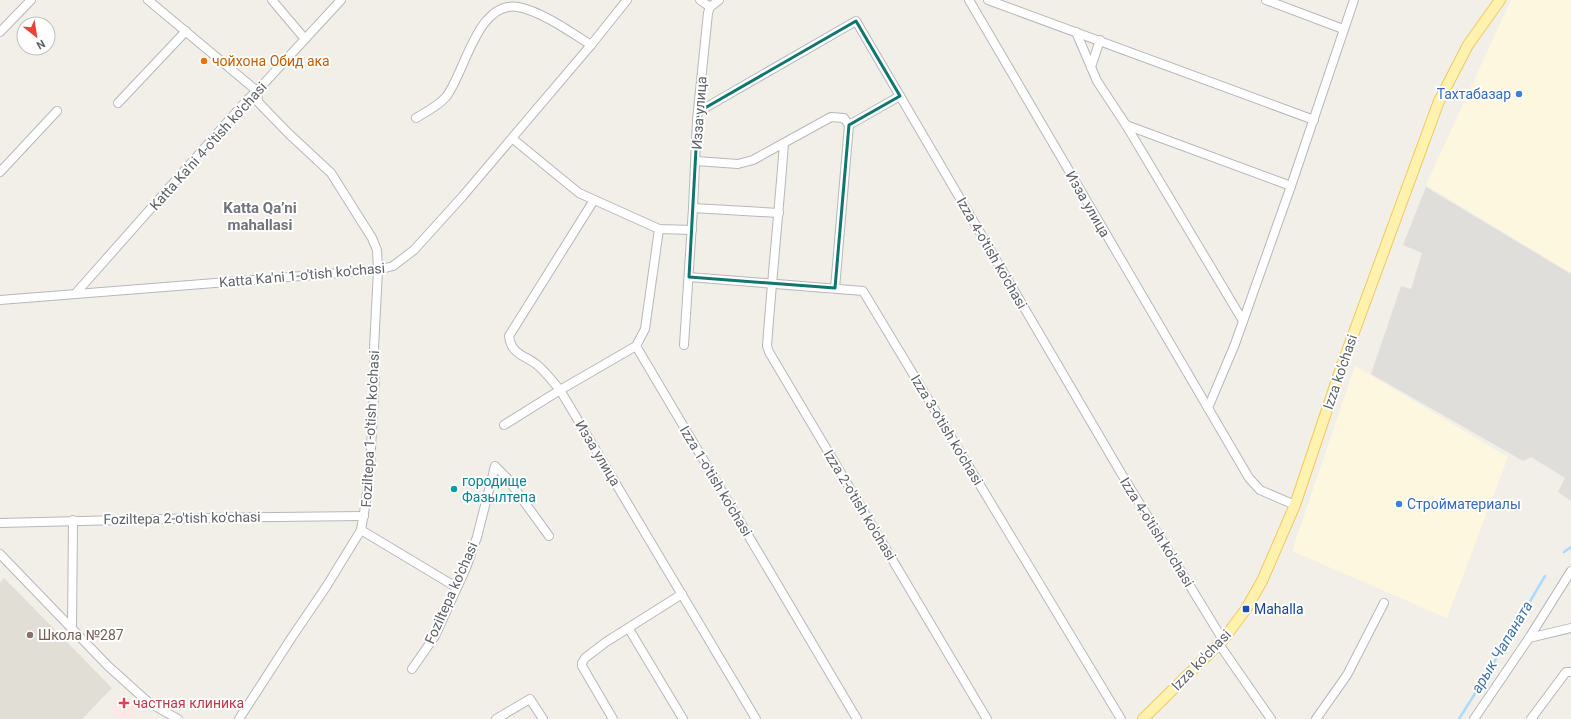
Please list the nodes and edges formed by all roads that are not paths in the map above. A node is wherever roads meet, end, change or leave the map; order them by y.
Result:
1 (30, 0) edge
2 (148, 0) edge
3 (272, 0) edge
4 (341, 0) edge
5 (627, 0) edge
6 (700, 0) edge
7 (719, 0) edge
8 (969, 0) edge
9 (988, 0) edge
10 (1266, 0) edge
11 (1354, 0) edge
12 (1500, 0) edge
13 (710, 7) junction
14 (1343, 29) junction
15 (186, 30) junction
16 (0, 32) edge
17 (1076, 32) junction
18 (305, 39) junction
19 (1100, 40) junction
20 (591, 45) junction
21 (1091, 67) junction
22 (257, 91) junction
23 (900, 96) junction
24 (118, 103) dead end
25 (57, 111) dead end
26 (698, 112) junction
27 (416, 118) dead end
28 (1314, 120) junction
29 (849, 124) junction
30 (1126, 125) junction
31 (513, 139) junction
32 (784, 143) junction
33 (696, 161) junction
34 (0, 172) edge
35 (1291, 186) junction
36 (594, 200) junction
37 (693, 208) junction
38 (779, 213) junction
39 (659, 229) junction
40 (692, 230) junction
41 (378, 270) junction
42 (689, 277) junction
43 (771, 283) junction
44 (835, 288) junction
45 (76, 293) junction
46 (0, 300) edge
47 (1243, 321) junction
48 (684, 345) dead end
49 (636, 346) junction
50 (560, 390) junction
51 (1208, 408) junction
52 (504, 425) dead end
53 (1295, 505) junction
54 (364, 516) junction
55 (73, 520) junction
56 (0, 523) edge
57 (361, 530) junction
58 (549, 536) dead end
59 (0, 554) edge
60 (1571, 571) edge
61 (456, 587) junction
62 (682, 594) junction
63 (1384, 603) dead end
64 (72, 628) junction
65 (629, 628) junction
66 (1571, 628) edge
67 (1529, 638) junction
68 (1221, 642) junction
69 (412, 669) dead end
70 (1571, 672) edge
71 (178, 719) edge
72 (239, 719) edge
73 (496, 719) edge
74 (543, 719) edge
75 (613, 719) edge
76 (683, 719) edge
77 (756, 719) edge
78 (858, 719) edge
79 (986, 719) edge
80 (1121, 719) edge
81 (1143, 719) edge
82 (1271, 719) edge
83 (1316, 719) edge
84 (1474, 719) edge
85 (1531, 719) edge

1 - 16 street
2 - 15 street
3 - 18 street
4 - 18 street, Katta Ka'ni 4-o'tish ko'chasi
5 - 20 street, Katta Ka'ni 1-o'tish ko'chasi
6 - 13 street
7 - 13 street
8 - 51 street, Изза улица
9 - 17 street
10 - 14 street
11 - 14 street
12 - 53 main road, Izza ko'chasi
13 - 26 street, Изза улица
14 - 28 street
15 - 22 street
15 - 24 street
17 - 19 street
17 - 21 street
18 - 22 street, Katta Ka'ni 4-o'tish ko'chasi
19 - 21 street
19 - 28 street
20 - 27 street
20 - 31 street, Katta Ka'ni 1-o'tish ko'chasi
21 - 30 street
22 - 41 street, Foziltepa 1-o'tish ko'chasi
22 - 45 street, Katta Ka'ni 4-o'tish ko'chasi
23 - 26 street, Izza 4-o'tish ko'chasi
23 - 29 street
23 - 68 street, Izza 4-o'tish ko'chasi
25 - 34 street
26 - 33 street, Изза улица
28 - 35 street
29 - 32 street
29 - 44 street
30 - 35 street
30 - 47 street
31 - 36 street
31 - 41 street, Katta Ka'ni 1-o'tish ko'chasi
32 - 33 street
32 - 38 street, Izza 2-o'tish ko'chasi
33 - 37 street, Изза улица
35 - 47 street
36 - 39 street
36 - 50 street, Изза улица
37 - 38 street
37 - 40 street, Изза улица
38 - 43 street, Izza 2-o'tish ko'chasi
39 - 40 street
39 - 49 street
40 - 42 street, Изза улица
41 - 45 street, Katta Ka'ni 1-o'tish ko'chasi
41 - 54 street, Foziltepa 1-o'tish ko'chasi
42 - 43 street, Izza 3-o'tish ko'chasi
42 - 48 street, Изза улица
43 - 44 street, Izza 3-o'tish ko'chasi
43 - 79 street, Izza 2-o'tish ko'chasi
44 - 80 street, Izza 3-o'tish ko'chasi
45 - 46 street, Katta Ka'ni 1-o'tish ko'chasi
47 - 51 street
49 - 50 street
49 - 78 street, Izza 1-o'tish ko'chasi
50 - 52 street
50 - 62 street, Изза улица
51 - 53 street, Изза улица
53 - 68 main road, Izza ko'chasi
54 - 55 street, Foziltepa 2-o'tish ko'chasi
54 - 57 street, Foziltepa 1-o'tish ko'chasi
55 - 56 street, Foziltepa 2-o'tish ko'chasi
55 - 64 street
57 - 61 street
57 - 72 street, Foziltepa 1-o'tish ko'chasi
58 - 61 street, Foziltepa ko'chasi
59 - 64 street
60 - 67 street
61 - 69 street, Foziltepa ko'chasi
62 - 65 street
62 - 77 street, Изза улица
63 - 83 street
64 - 71 street
65 - 75 street
65 - 76 street
66 - 67 street
67 - 84 street
68 - 81 main road, Izza ko'chasi
68 - 82 street, Izza 4-o'tish ko'chasi
70 - 85 street
73 - 74 street

